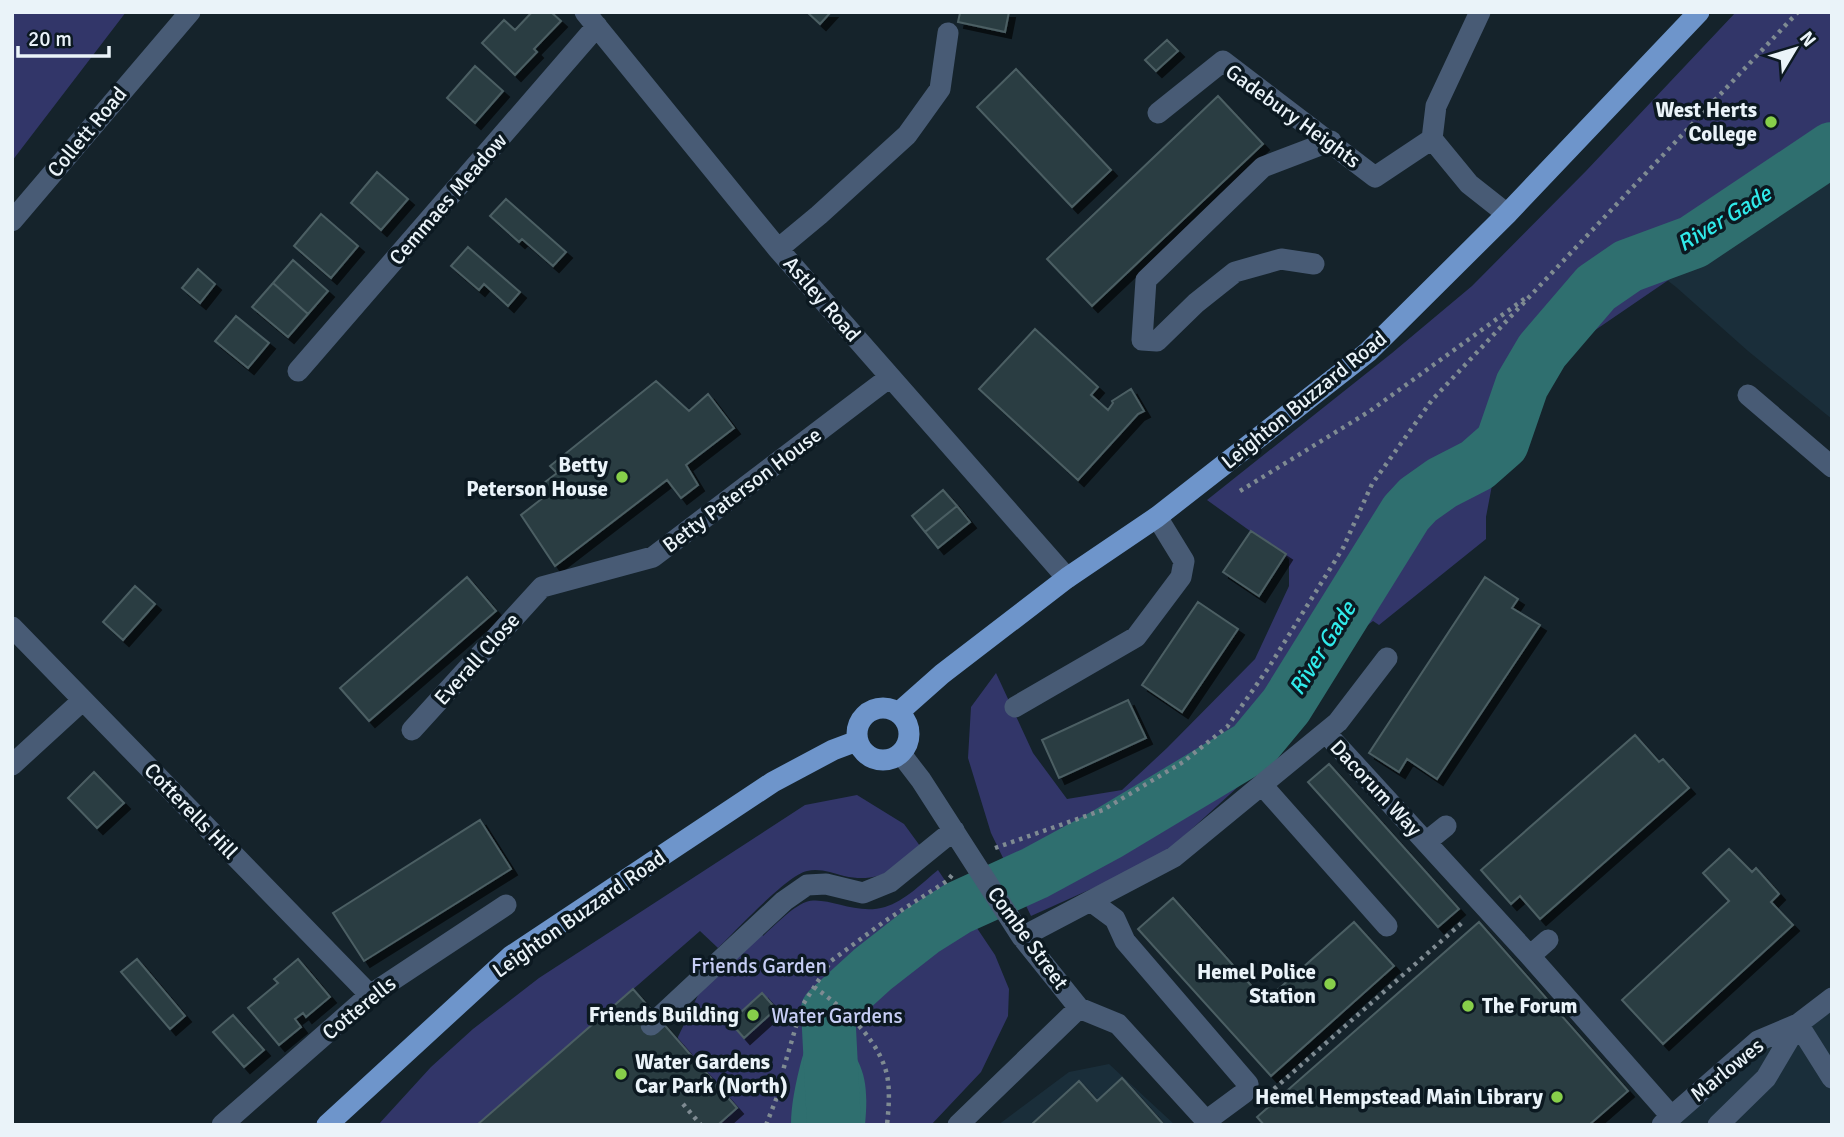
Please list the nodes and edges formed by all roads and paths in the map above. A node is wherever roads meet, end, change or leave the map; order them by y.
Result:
1 (190, 12) edge
2 (1480, 12) edge
3 (1699, 12) edge
4 (1798, 12) edge
5 (591, 19) edge
6 (948, 33) dead end
7 (1158, 113) dead end
8 (1432, 139) junction
9 (1331, 141) junction
10 (1507, 214) junction
11 (12, 221) edge
12 (778, 249) junction
13 (1314, 264) dead end
14 (1536, 290) junction
15 (298, 371) dead end
16 (890, 377) junction
17 (1748, 395) dead end
18 (1832, 467) edge
19 (1240, 491) dead end
20 (1157, 517) junction
21 (1067, 578) junction
22 (542, 587) joint
23 (12, 627) edge
24 (1387, 658) dead end
25 (83, 699) junction
26 (1015, 707) dead end
27 (898, 713) junction
28 (412, 730) dead end
29 (1326, 733) junction
30 (857, 741) junction
31 (901, 754) junction
32 (12, 765) edge
33 (1262, 785) junction
34 (1446, 826) dead end
35 (954, 830) junction
36 (1426, 842) junction
37 (971, 856) junction
38 (1092, 902) junction
39 (506, 905) dead end
40 (1483, 905) junction
41 (1387, 926) dead end
42 (1017, 928) junction
43 (1548, 940) dead end
44 (1530, 956) junction
45 (814, 987) junction
46 (370, 995) junction
47 (1832, 998) edge
48 (1079, 1008) junction
49 (1798, 1024) junction
50 (651, 1026) dead end
51 (1832, 1078) edge
52 (1264, 1097) dead end
53 (683, 1104) dead end
54 (1667, 1120) edge
55 (1208, 1123) edge
56 (222, 1125) edge
57 (327, 1125) edge
58 (701, 1125) edge
59 (766, 1125) edge
60 (887, 1125) edge
61 (958, 1125) edge
62 (1718, 1125) edge

1 - 11 street, Collett Road
2 - 8 street
3 - 10 main road, Leighton Buzzard Road
4 - 14 path
5 - 12 street, Astley Road
5 - 15 street, Cemmaes Meadow
6 - 12 street
7 - 9 street, Gadebury Heights
8 - 9 street, Gadebury Heights
8 - 10 street
9 - 13 street
10 - 20 main road, Leighton Buzzard Road
12 - 16 street, Astley Road
14 - 19 path
14 - 37 path
16 - 21 street, Astley Road
16 - 22 street, Betty Paterson House
17 - 18 street
20 - 21 main road, Leighton Buzzard Road
20 - 26 street
21 - 27 main road, Leighton Buzzard Road
22 - 28 street, Everall Close
23 - 25 street, Cotterells Hill
24 - 29 street
25 - 32 street
25 - 46 street, Cotterells Hill
27 - 30 main road
27 - 31 main road
29 - 33 street, Dacorum Way
29 - 36 street, Dacorum Way
30 - 31 main road
30 - 57 main road, Leighton Buzzard Road
31 - 35 street, Combe Street
33 - 38 street, Dacorum Way
33 - 41 street
34 - 36 street
35 - 37 street, Combe Street
35 - 50 street
36 - 40 street, Dacorum Way
37 - 42 street, Combe Street
37 - 45 path
38 - 42 street, Dacorum Way
38 - 55 street
39 - 46 street, Cotterells
40 - 44 street, Dacorum Way
40 - 52 path
42 - 48 street, Combe Street
43 - 44 street
44 - 54 street, Dacorum Way
45 - 59 path
45 - 60 path
46 - 56 street, Cotterells
47 - 49 street, Marlowes
48 - 55 street, Combe Street
48 - 61 street
49 - 51 street
49 - 54 street, Marlowes
49 - 62 street, Marlowes
53 - 58 path

